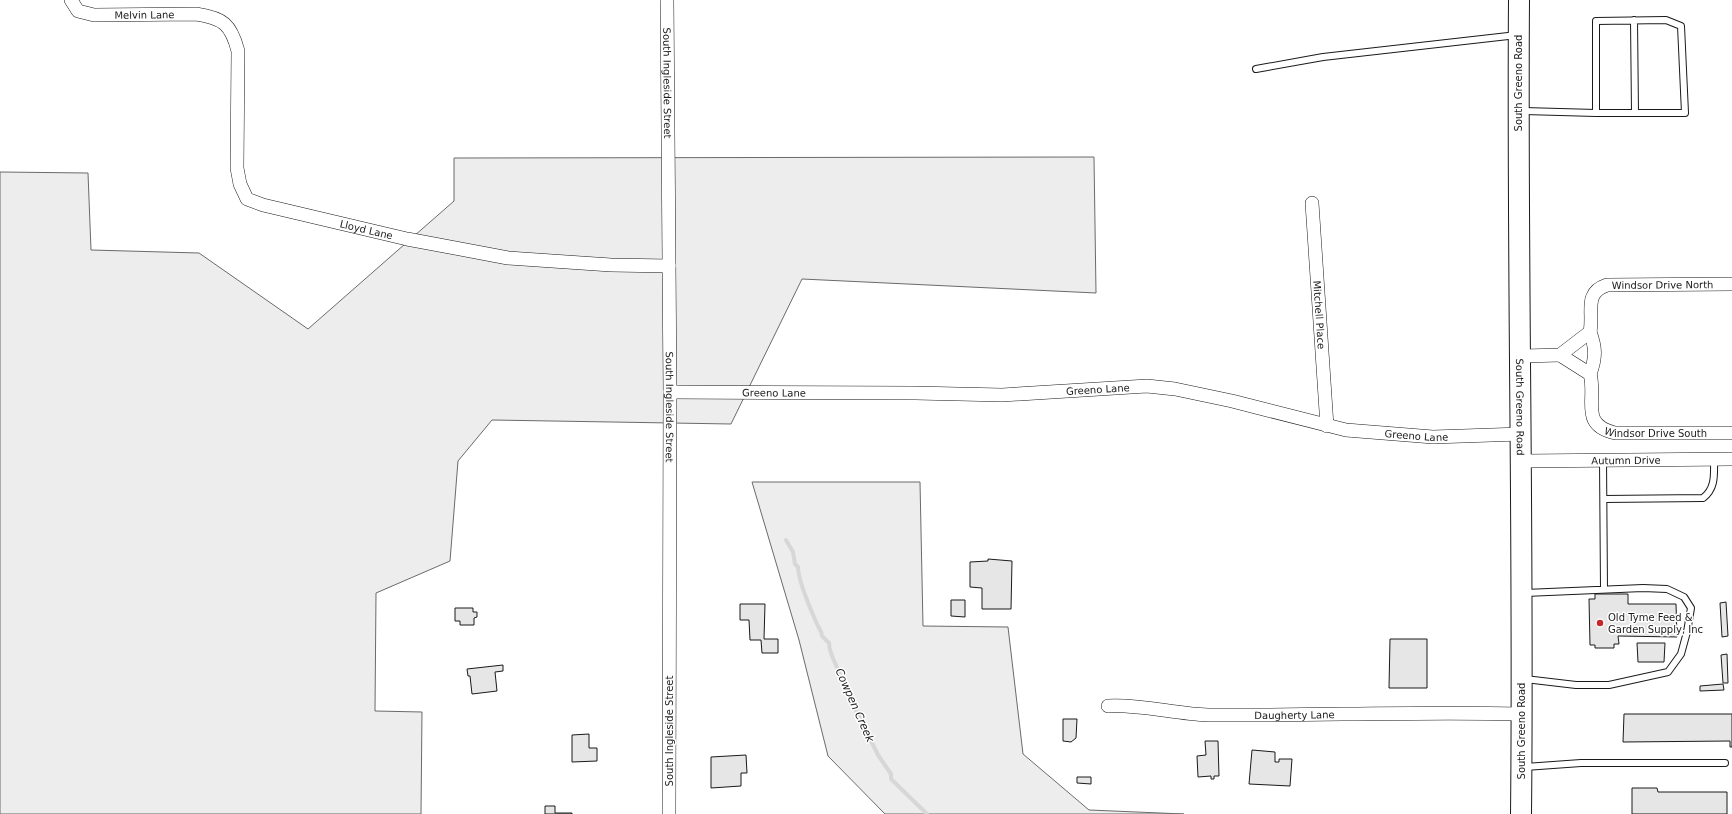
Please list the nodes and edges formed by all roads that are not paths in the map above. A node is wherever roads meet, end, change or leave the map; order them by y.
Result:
1 (71, 0) edge
2 (667, 0) edge
3 (1519, 0) edge
4 (1634, 20) junction
5 (224, 22) joint
6 (1519, 34) junction
7 (1256, 70) dead end
8 (1518, 111) junction
9 (1596, 113) junction
10 (1635, 113) junction
11 (1312, 203) dead end
12 (669, 266) junction
13 (1732, 284) edge
14 (1590, 332) junction
15 (1560, 355) junction
16 (1520, 356) junction
17 (1590, 374) junction
18 (670, 392) junction
19 (1327, 426) junction
20 (1732, 433) edge
21 (1521, 434) junction
22 (1714, 459) junction
23 (1732, 459) edge
24 (1603, 460) junction
25 (1521, 461) junction
26 (1604, 498) junction
27 (1604, 589) junction
28 (1521, 593) junction
29 (1521, 679) junction
30 (1108, 706) dead end
31 (1521, 714) junction
32 (1725, 763) dead end
33 (1521, 767) junction
34 (669, 814) edge
35 (1521, 814) edge

1 - 5 street, Melvin Lane
2 - 12 street, South Ingleside Street
3 - 6 main road, South Greeno Road
4 - 9 lane
4 - 10 lane
4 - 10 lane
5 - 12 street, Lloyd Lane
6 - 7 lane
6 - 8 main road, South Greeno Road
8 - 9 lane
8 - 16 main road, South Greeno Road
9 - 10 lane
11 - 19 street, Mitchell Place
12 - 18 street, South Ingleside Street
13 - 14 street, Windsor Drive North
14 - 15 street
14 - 17 street
15 - 16 street
15 - 17 street
16 - 21 main road, South Greeno Road
17 - 20 street, Windsor Drive South
18 - 19 street, Greeno Lane
18 - 34 street, South Ingleside Street
19 - 21 street, Greeno Lane
21 - 25 main road, South Greeno Road
22 - 23 street, Autumn Drive
22 - 24 street, Autumn Drive
22 - 26 lane
24 - 25 street, Autumn Drive
24 - 26 lane
25 - 28 main road, South Greeno Road
26 - 27 lane
27 - 28 lane
27 - 29 lane
28 - 29 main road, South Greeno Road
29 - 31 main road, South Greeno Road
30 - 31 street, Daugherty Lane
31 - 33 main road, South Greeno Road
32 - 33 lane
33 - 35 main road, South Greeno Road

